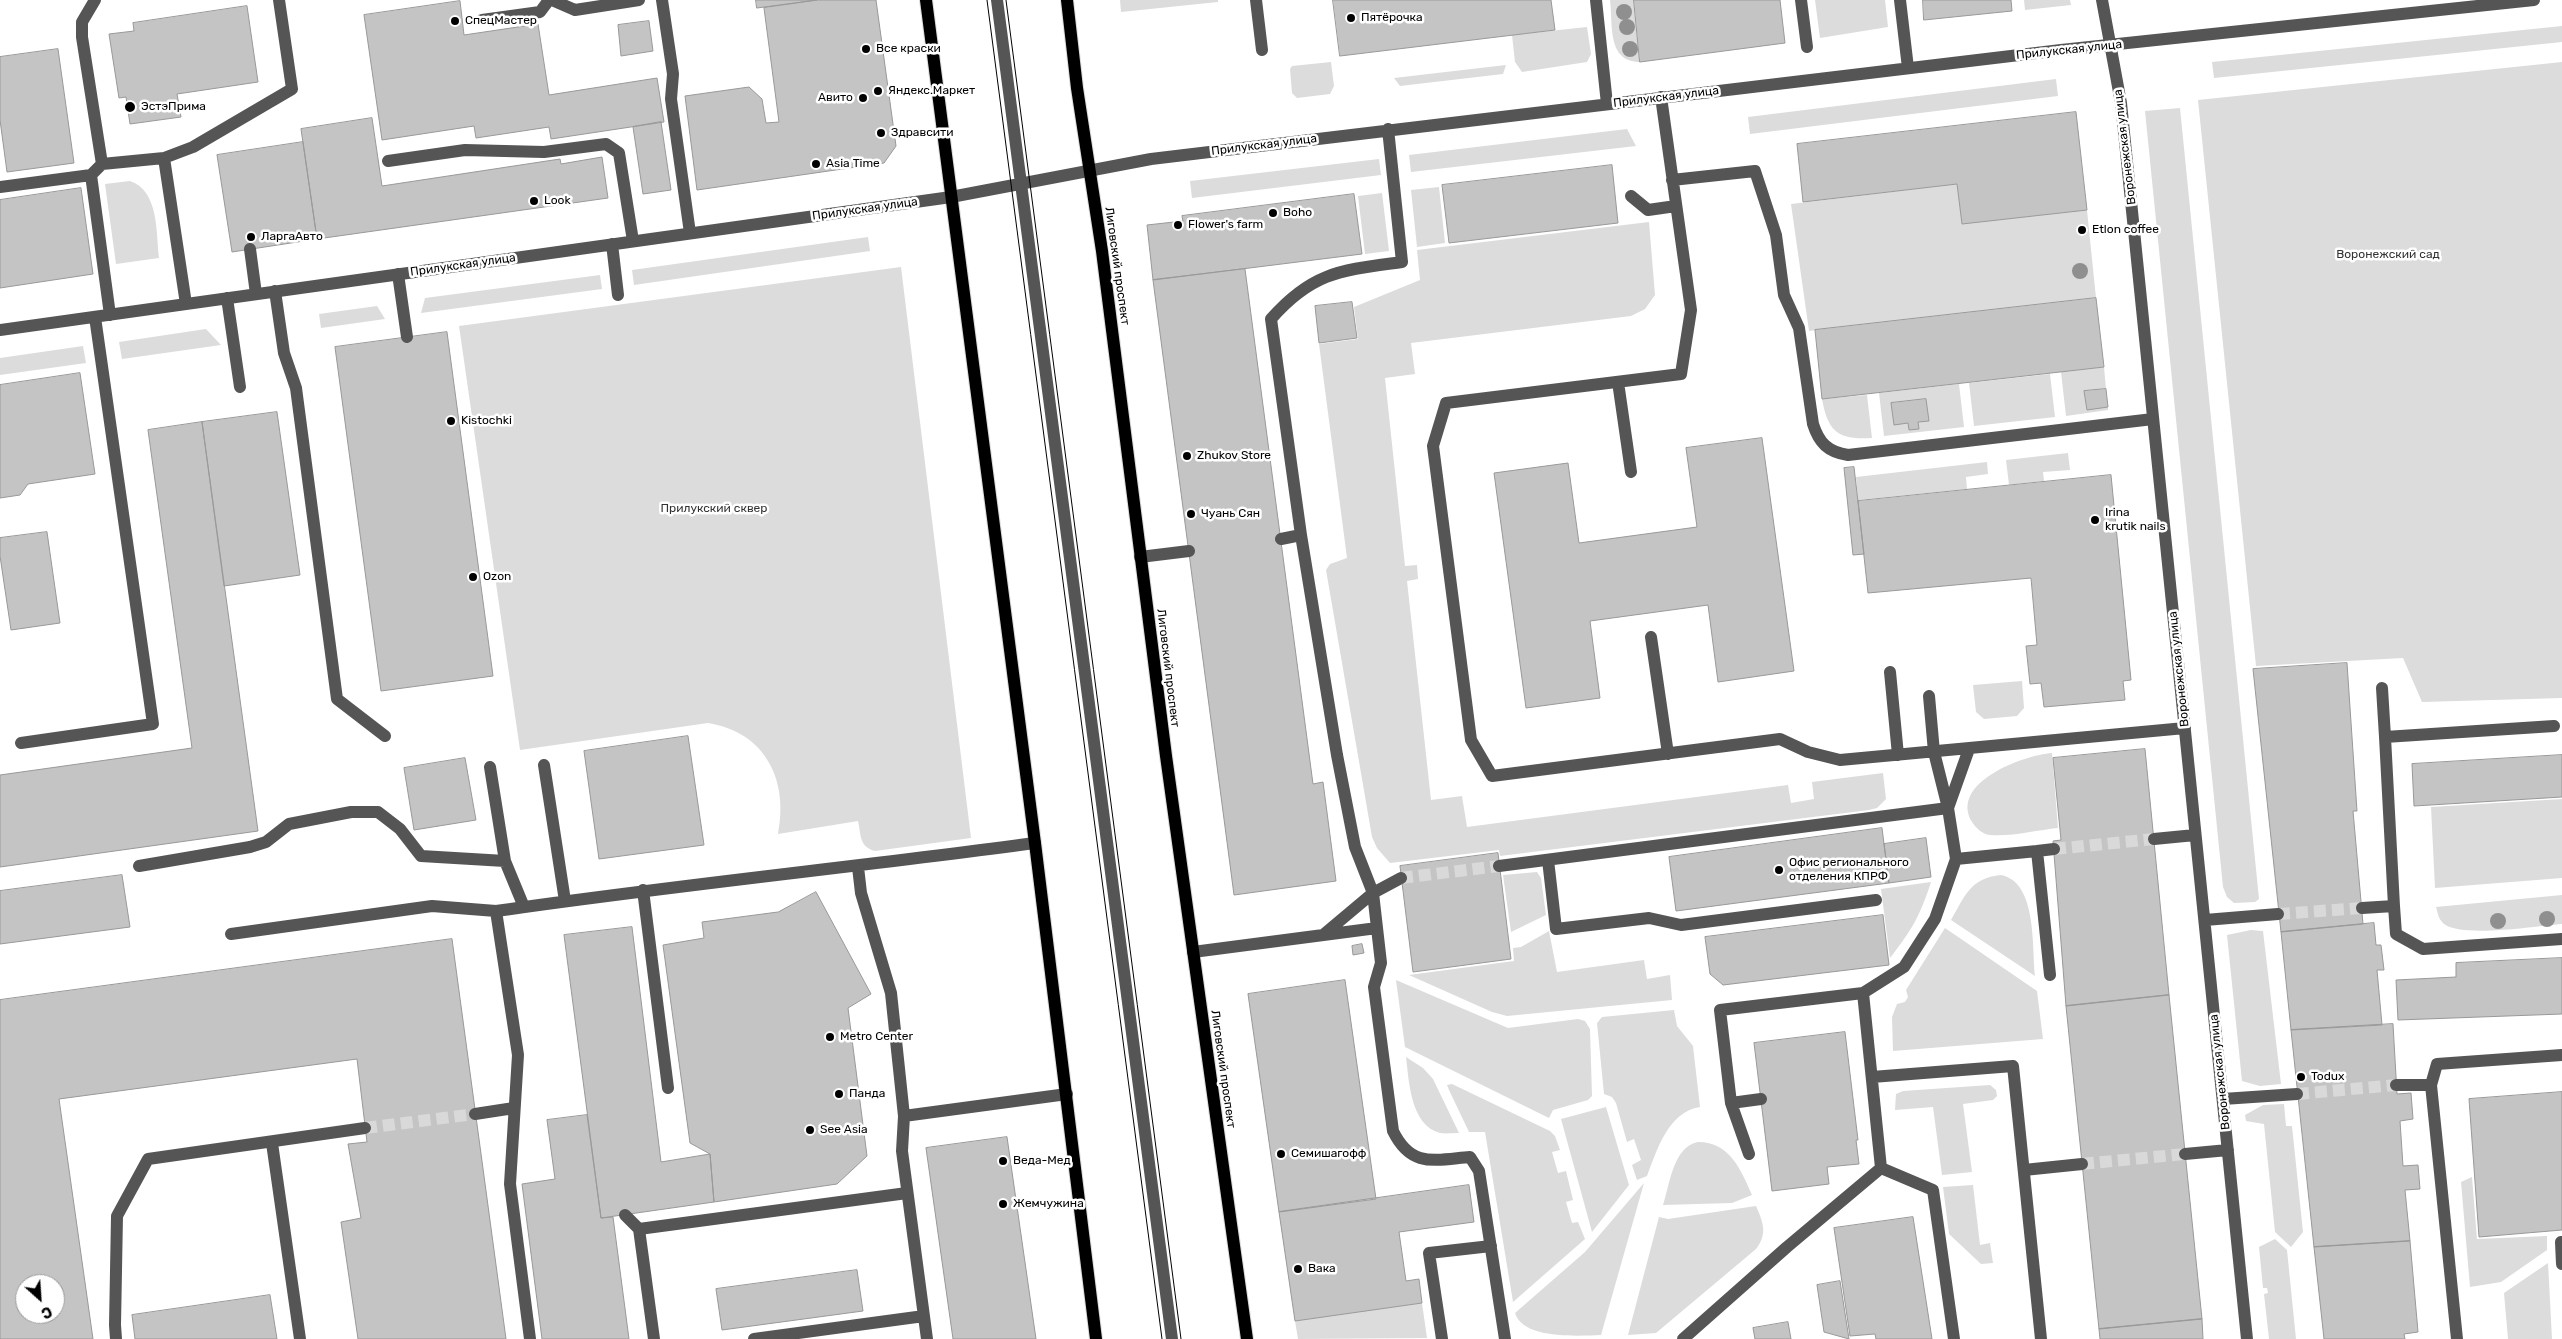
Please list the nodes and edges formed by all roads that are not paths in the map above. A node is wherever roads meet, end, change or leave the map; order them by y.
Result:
1 (95, 0) edge
2 (279, 0) edge
3 (551, 0) edge
4 (639, 0) edge
5 (662, 0) edge
6 (926, 0) edge
7 (997, 0) edge
8 (1067, 0) edge
9 (1256, 0) edge
10 (1596, 0) edge
11 (1801, 0) edge
12 (1900, 0) edge
13 (2102, 0) edge
14 (2534, 0) edge
15 (2417, 6) edge
16 (482, 20) dead end
17 (2110, 45) junction
18 (1807, 47) dead end
19 (1262, 50) dead end
20 (1908, 68) junction
21 (1661, 97) junction
22 (1607, 104) junction
23 (1388, 129) junction
24 (164, 158) junction
25 (388, 161) dead end
26 (102, 164) junction
27 (1090, 171) junction
28 (91, 175) junction
29 (1672, 180) junction
30 (1020, 184) junction
31 (0, 187) edge
32 (1631, 196) dead end
33 (951, 197) junction
34 (1676, 206) junction
35 (690, 234) junction
36 (633, 241) junction
37 (612, 244) junction
38 (250, 250) dead end
39 (398, 274) junction
40 (275, 291) junction
41 (256, 294) junction
42 (618, 295) dead end
43 (227, 298) junction
44 (186, 304) junction
45 (110, 314) junction
46 (95, 317) junction
47 (0, 330) edge
48 (407, 337) dead end
49 (1618, 382) junction
50 (240, 387) dead end
51 (2153, 419) junction
52 (1631, 472) dead end
53 (1301, 536) junction
54 (1281, 538) dead end
55 (1189, 551) dead end
56 (1140, 557) junction
57 (1651, 637) dead end
58 (1890, 672) dead end
59 (2382, 688) dead end
60 (1929, 696) dead end
61 (2554, 726) dead end
62 (2185, 728) junction
63 (386, 736) dead end
64 (2384, 737) junction
65 (21, 743) dead end
66 (1969, 749) junction
67 (1934, 752) junction
68 (1668, 754) junction
69 (1898, 755) junction
70 (544, 764) dead end
71 (490, 767) dead end
72 (1948, 808) junction
73 (2196, 835) junction
74 (2154, 839) tunnel mouth
75 (1035, 843) junction
76 (2054, 849) tunnel mouth
77 (2037, 851) junction
78 (1956, 859) junction
79 (1548, 860) junction
80 (505, 862) junction
81 (138, 866) dead end
82 (1500, 866) tunnel mouth
83 (858, 867) junction
84 (1401, 878) tunnel mouth
85 (643, 890) junction
86 (1373, 893) junction
87 (1876, 900) dead end
88 (565, 901) junction
89 (2394, 906) junction
90 (524, 907) junction
91 (2362, 908) tunnel mouth
92 (496, 911) junction
93 (2278, 914) tunnel mouth
94 (2204, 920) junction
95 (1377, 928) junction
96 (231, 934) dead end
97 (1323, 935) junction
98 (2562, 939) edge
99 (1193, 952) junction
100 (2050, 975) dead end
101 (1863, 993) junction
102 (2562, 1055) edge
103 (1872, 1077) junction
104 (2396, 1085) tunnel mouth
105 (2431, 1085) junction
106 (668, 1088) dead end
107 (1067, 1094) junction
108 (2297, 1094) tunnel mouth
109 (1760, 1099) dead end
110 (2222, 1100) junction
111 (1731, 1103) junction
112 (514, 1108) junction
113 (475, 1114) tunnel mouth
114 (904, 1116) junction
115 (365, 1128) tunnel mouth
116 (272, 1142) junction
117 (2228, 1150) junction
118 (1749, 1154) dead end
119 (2185, 1154) tunnel mouth
120 (2082, 1164) tunnel mouth
121 (1881, 1168) junction
122 (2024, 1170) junction
123 (907, 1192) junction
124 (625, 1215) dead end
125 (639, 1229) junction
126 (2561, 1242) edge
127 (1491, 1246) junction
128 (2562, 1264) edge
129 (924, 1316) junction
130 (116, 1339) edge
131 (300, 1339) edge
132 (530, 1339) edge
133 (654, 1339) edge
134 (754, 1339) edge
135 (927, 1339) edge
136 (1096, 1339) edge
137 (1172, 1339) edge
138 (1247, 1339) edge
139 (1442, 1339) edge
140 (1505, 1339) edge
141 (1683, 1339) edge
142 (1954, 1339) edge
143 (2041, 1339) edge
144 (2247, 1339) edge
145 (2457, 1339) edge

1 - 26 street
2 - 24 street
3 - 4 street
3 - 16 street
5 - 35 street
6 - 33 main road
7 - 30 street
8 - 27 main road, Лиговский проспект
9 - 19 street
10 - 22 street
11 - 18 street
12 - 20 street
13 - 17 street, Воронежская улица
14 - 15 street, Прилукская улица
15 - 17 street, Прилукская улица
17 - 20 street, Прилукская улица
17 - 51 street, Воронежская улица
20 - 21 street, Прилукская улица
21 - 22 street, Прилукская улица
21 - 29 street
22 - 23 street, Прилукская улица
23 - 27 street, Прилукская улица
23 - 53 street
24 - 26 street
24 - 44 street
25 - 36 street
26 - 28 street
27 - 30 street, Прилукская улица
27 - 56 main road, Лиговский проспект
28 - 31 street
28 - 45 street
29 - 34 street
29 - 51 street
30 - 33 street, Прилукская улица
30 - 137 street
32 - 34 street
33 - 35 street, Прилукская улица
33 - 75 main road
34 - 49 street
35 - 36 street, Прилукская улица
36 - 37 street, Прилукская улица
37 - 39 street, Прилукская улица
37 - 42 street
38 - 41 street
39 - 40 street, Прилукская улица
39 - 48 street
40 - 41 street, Прилукская улица
40 - 63 street
41 - 43 street, Прилукская улица
43 - 44 street, Прилукская улица
43 - 50 street
44 - 45 street, Прилукская улица
45 - 46 street, Прилукская улица
46 - 47 street, Прилукская улица
46 - 65 street
49 - 52 street
49 - 68 street
51 - 62 street, Воронежская улица
53 - 54 street
53 - 86 street
55 - 56 street
56 - 99 main road, Лиговский проспект
57 - 68 street
58 - 69 street
59 - 64 street
60 - 67 street
61 - 64 street
62 - 66 street
62 - 73 street, Воронежская улица
64 - 89 street
66 - 67 street
66 - 72 street
67 - 69 street
67 - 72 street
68 - 69 street
70 - 88 street
71 - 80 street
72 - 78 street
72 - 79 street
73 - 74 street
73 - 94 street, Воронежская улица
75 - 83 street
75 - 107 main road
76 - 77 street
77 - 78 street
77 - 100 street
78 - 101 street
79 - 82 street
79 - 87 street
80 - 81 street
80 - 90 street
83 - 85 street
83 - 114 street
84 - 86 street
85 - 88 street
85 - 106 street
86 - 95 street
86 - 97 street
88 - 90 street
89 - 91 street
89 - 98 street
90 - 92 street
92 - 96 street
92 - 112 street
93 - 94 street
94 - 110 street, Воронежская улица
95 - 97 street
95 - 127 street
97 - 99 street
99 - 138 main road, Лиговский проспект
101 - 103 street
101 - 111 street
102 - 105 street
103 - 121 street
103 - 122 street
104 - 105 street
105 - 145 street
107 - 114 street
107 - 136 main road
108 - 110 street
109 - 111 street
110 - 117 street, Воронежская улица
111 - 118 street
112 - 113 street
112 - 132 street
114 - 123 street
115 - 116 street
116 - 130 street
116 - 131 street
117 - 119 street
117 - 144 street, Воронежская улица
120 - 122 street
121 - 141 street
121 - 142 street
122 - 143 street
123 - 125 street
123 - 129 street
124 - 125 street
125 - 133 street
126 - 128 street
127 - 139 street
127 - 140 street
129 - 134 street
129 - 135 street

